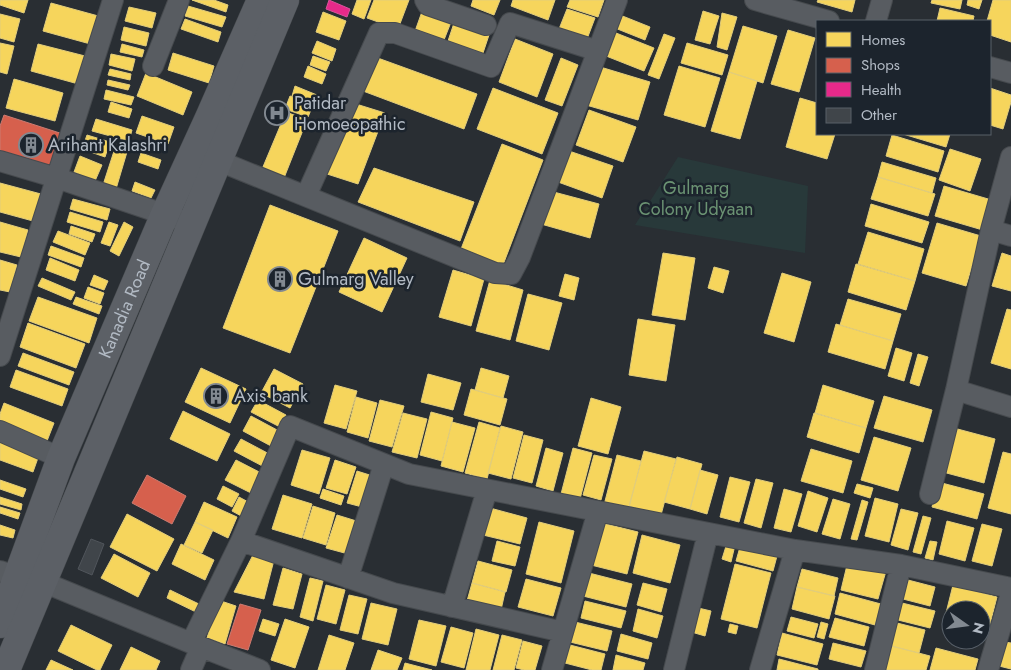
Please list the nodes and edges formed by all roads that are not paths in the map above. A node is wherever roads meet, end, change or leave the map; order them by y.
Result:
1 (113, 0) edge
2 (179, 0) edge
3 (261, 0) edge
4 (285, 0) edge
5 (426, 0) edge
6 (617, 0) edge
7 (755, 0) edge
8 (882, 0) edge
9 (825, 20) edge
10 (876, 20) edge
11 (486, 25) dead end
12 (598, 51) junction
13 (153, 66) dead end
14 (991, 67) edge
15 (1011, 73) edge
16 (1011, 157) edge
17 (0, 161) edge
18 (219, 161) junction
19 (57, 178) junction
20 (306, 196) junction
21 (165, 214) junction
22 (193, 224) junction
23 (991, 230) junction
24 (1011, 236) edge
25 (0, 356) edge
26 (956, 390) junction
27 (1011, 407) edge
28 (0, 431) edge
29 (61, 458) junction
30 (384, 464) junction
31 (487, 490) junction
32 (930, 494) dead end
33 (598, 511) junction
34 (708, 533) junction
35 (241, 541) junction
36 (796, 550) junction
37 (901, 565) junction
38 (20, 577) edge
39 (348, 578) junction
40 (1011, 588) edge
41 (1011, 593) edge
42 (452, 607) junction
43 (0, 624) edge
44 (563, 632) junction
45 (196, 646) junction
46 (679, 669) edge
47 (6, 670) edge
48 (191, 670) edge
49 (260, 670) edge
50 (552, 670) edge
51 (760, 670) edge
52 (875, 670) edge
53 (988, 670) edge

1 - 19 street
2 - 13 street
3 - 21 main road, Kanadia Road
4 - 18 main road
5 - 11 street
6 - 12 street
7 - 9 street
8 - 10 street
12 - 20 street
12 - 20 street
14 - 15 street
16 - 23 street
17 - 19 street
18 - 20 street
18 - 22 main road
19 - 21 street
19 - 25 street
21 - 22 street
21 - 29 main road, Kanadia Road
22 - 38 main road
23 - 24 street
23 - 26 street
26 - 27 street
26 - 32 street
28 - 29 street
29 - 38 main road, Kanadia Road
30 - 31 street
30 - 35 street
30 - 39 street
31 - 33 street
31 - 42 street
33 - 34 street
33 - 44 street
34 - 36 street
34 - 46 street
35 - 39 street
35 - 45 street
36 - 37 street
36 - 51 street
37 - 40 street
37 - 52 street
38 - 43 main road, Kanadia Road
38 - 45 street
38 - 47 main road
39 - 42 street
41 - 53 street
42 - 44 street
44 - 50 street
45 - 48 street
45 - 49 street

